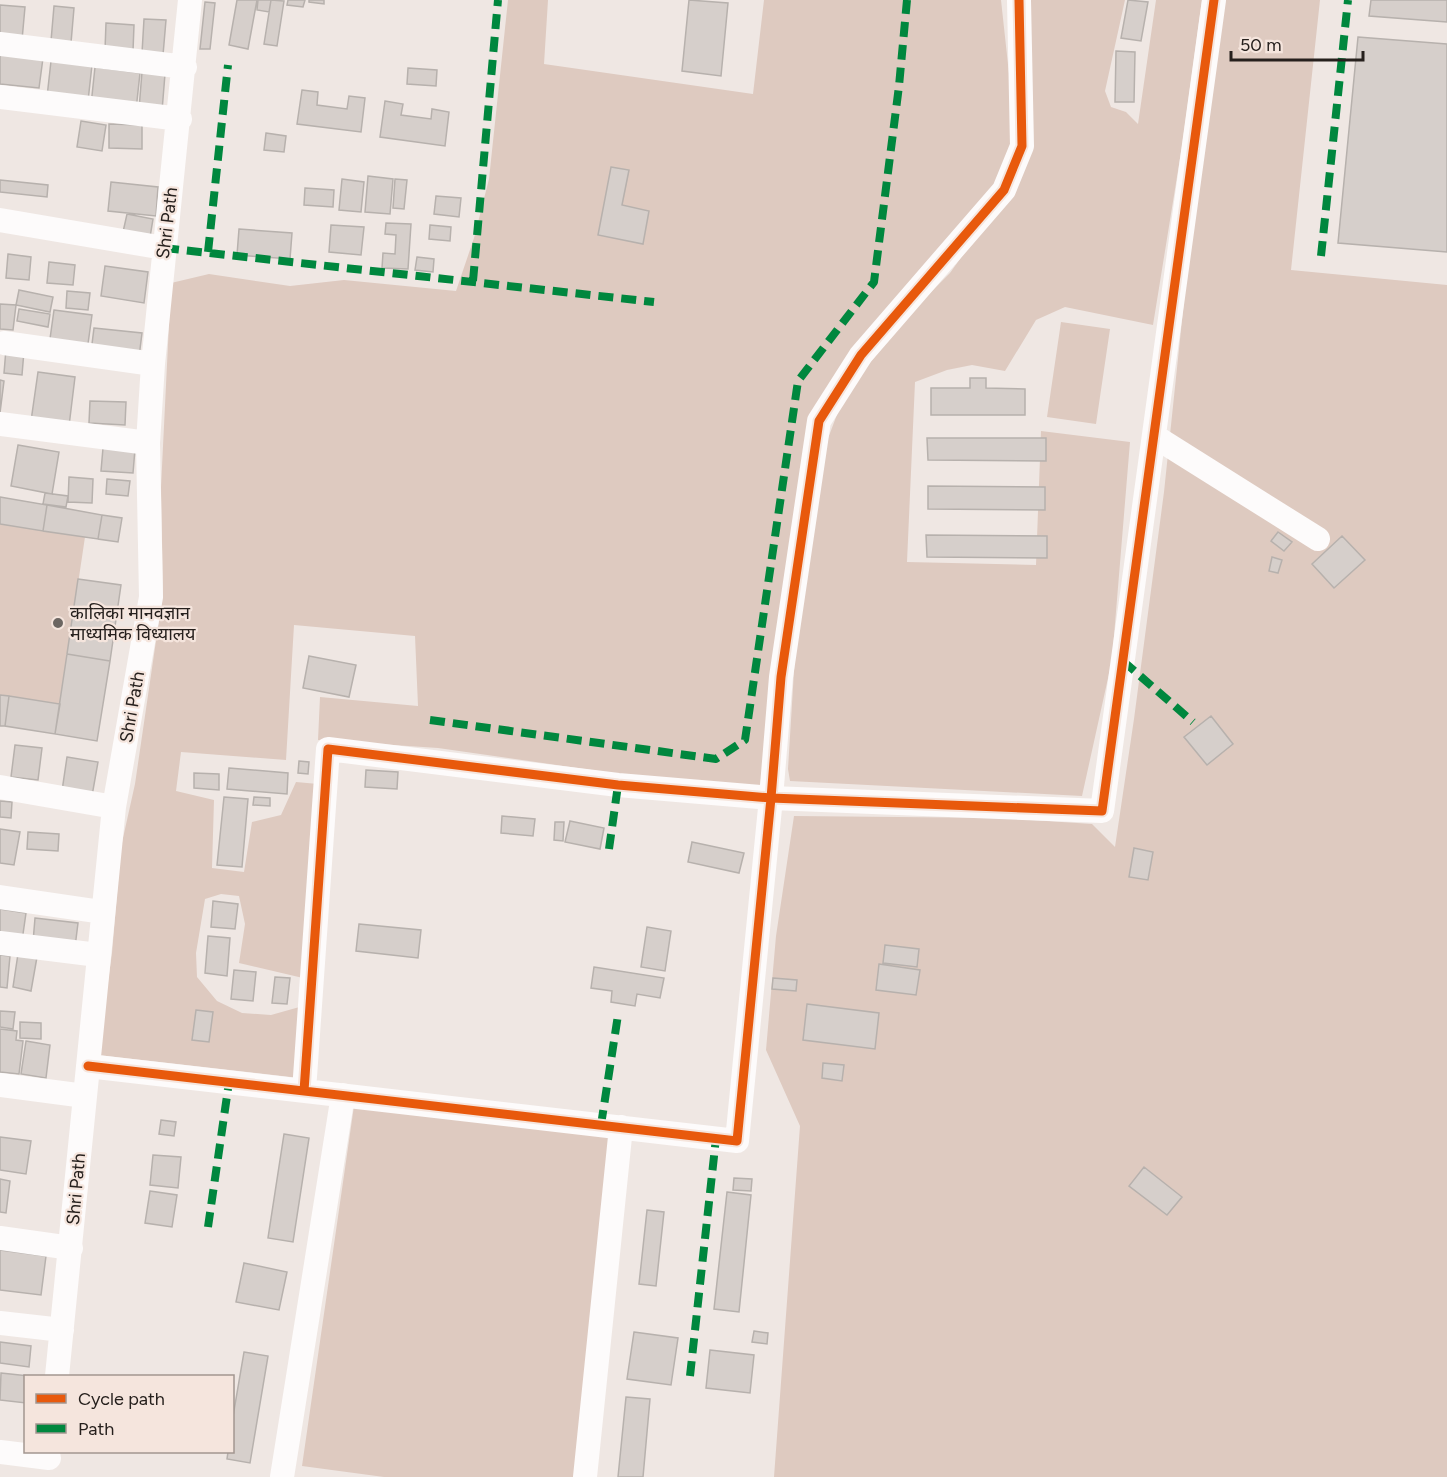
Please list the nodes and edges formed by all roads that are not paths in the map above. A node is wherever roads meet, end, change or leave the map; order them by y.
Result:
1 (190, 0) edge
2 (1019, 0) edge
3 (1214, 0) edge
4 (0, 44) edge
5 (185, 66) junction
6 (0, 98) edge
7 (180, 119) junction
8 (0, 220) edge
9 (164, 248) junction
10 (4, 343) dead end
11 (153, 364) junction
12 (0, 424) edge
13 (1154, 436) junction
14 (148, 443) junction
15 (1318, 539) dead end
16 (0, 787) edge
17 (771, 798) junction
18 (114, 807) junction
19 (0, 897) edge
20 (102, 912) junction
21 (0, 943) edge
22 (98, 955) junction
23 (87, 1066) junction
24 (0, 1085) edge
25 (304, 1091) junction
26 (343, 1095) junction
27 (85, 1096) junction
28 (621, 1127) junction
29 (0, 1238) edge
30 (70, 1248) junction
31 (0, 1323) edge
32 (62, 1330) junction
33 (57, 1375) edge
34 (0, 1452) edge
35 (49, 1462) edge
36 (282, 1477) edge
37 (585, 1477) edge

1 - 5 street, Shri Path
2 - 17 street
3 - 13 street
4 - 5 street
5 - 7 street, Shri Path
6 - 7 street
7 - 9 street, Shri Path
8 - 9 street
9 - 11 street, Shri Path
10 - 11 street
11 - 14 street, Shri Path
12 - 14 street
13 - 15 street
13 - 17 street
14 - 18 street, Shri Path
16 - 18 street
17 - 25 street
17 - 28 street
18 - 20 street, Shri Path
19 - 20 street
20 - 22 street, Shri Path
21 - 22 street
22 - 23 street, Shri Path
23 - 25 street
23 - 27 street, Shri Path
24 - 27 street
25 - 26 street
26 - 28 street
26 - 36 street
27 - 30 street, Shri Path
28 - 37 street
29 - 30 street
30 - 32 street, Shri Path
31 - 32 street
32 - 33 street, Shri Path
34 - 35 street

